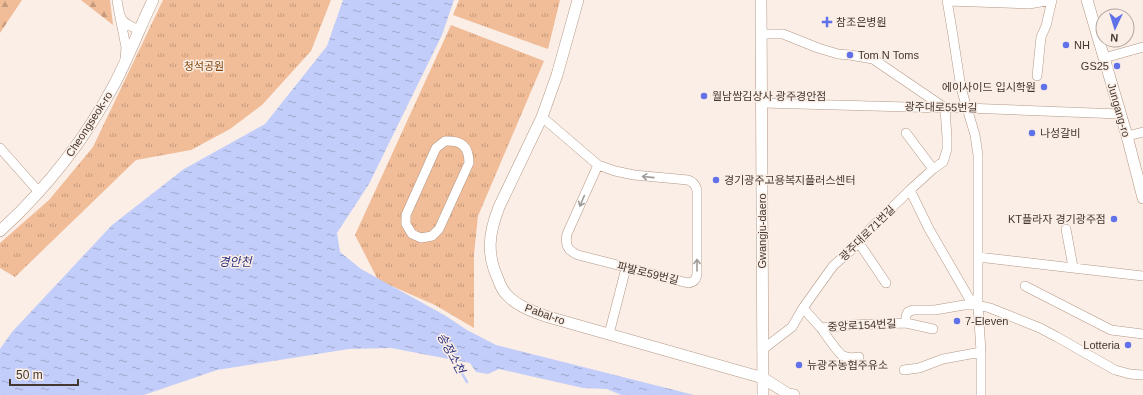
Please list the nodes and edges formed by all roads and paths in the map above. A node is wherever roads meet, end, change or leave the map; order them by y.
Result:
1 (117, 0) edge
2 (153, 0) edge
3 (578, 0) edge
4 (761, 0) edge
5 (1052, 0) edge
6 (1087, 0) edge
7 (947, 1) edge
8 (119, 12) junction
9 (139, 30) junction
10 (762, 34) junction
11 (1143, 47) edge
12 (1104, 58) junction
13 (125, 61) junction
14 (1037, 76) dead end
15 (762, 103) junction
16 (945, 108) junction
17 (966, 108) junction
18 (1120, 114) junction
19 (542, 117) junction
20 (1143, 132) edge
21 (906, 133) dead end
22 (1127, 136) junction
23 (0, 148) edge
24 (598, 165) junction
25 (933, 169) junction
26 (910, 190) junction
27 (39, 192) junction
28 (1143, 198) edge
29 (439, 229) joint
30 (1066, 229) dead end
31 (0, 231) edge
32 (859, 243) junction
33 (978, 257) junction
34 (1073, 267) junction
35 (626, 268) junction
36 (1143, 276) edge
37 (886, 283) dead end
38 (1025, 286) dead end
39 (978, 305) junction
40 (803, 308) junction
41 (906, 323) junction
42 (821, 328) junction
43 (933, 329) dead end
44 (609, 334) junction
45 (1143, 334) edge
46 (762, 350) junction
47 (981, 352) junction
48 (859, 357) dead end
49 (904, 370) dead end
50 (1143, 375) edge
51 (763, 387) edge
52 (794, 395) edge
53 (980, 395) edge

1 - 8 street
2 - 9 street, Cheongseok-ro
3 - 19 street, Pabal-ro
4 - 10 street, Gwangju-daero
5 - 7 street
5 - 14 street
6 - 12 street, Jungang-ro
7 - 17 street
8 - 9 street
8 - 13 street
9 - 13 street, Cheongseok-ro
10 - 15 street, Gwangju-daero
10 - 16 street
11 - 12 street
12 - 18 street, Jungang-ro
13 - 27 street, Cheongseok-ro
15 - 16 street, 광주대로55번길
15 - 46 street, Gwangju-daero
16 - 17 street, 광주대로55번길
16 - 25 street, 광주대로71번길
17 - 18 street, 광주대로55번길
17 - 33 street
18 - 22 street, Jungang-ro
19 - 24 street, 파발로59번길
19 - 44 street, Pabal-ro
20 - 22 street
21 - 25 street
22 - 28 street, Jungang-ro
23 - 27 street
24 -> 35 street, 파발로59번길
35 -> 24 street, 파발로59번길
25 - 26 street, 광주대로71번길
26 - 32 street, 광주대로71번길
26 - 39 street
27 - 31 street, Cheongseok-ro
29 - 29 street
30 - 34 street
32 - 37 street
32 - 40 street, 광주대로71번길
33 - 34 street
33 - 39 street
34 - 36 street
35 - 44 street
38 - 45 street
39 - 41 street, 중앙로154번길
39 - 47 street
39 - 50 street, 중앙로154번길
40 - 42 street, 중앙로154번길
40 - 46 street, 광주대로71번길
41 - 42 street, 중앙로154번길
41 - 43 street
42 - 48 street
44 - 51 street, Pabal-ro
46 - 51 street, Gwangju-daero
47 - 49 street
47 - 53 street
51 - 52 street, Pabal-ro

